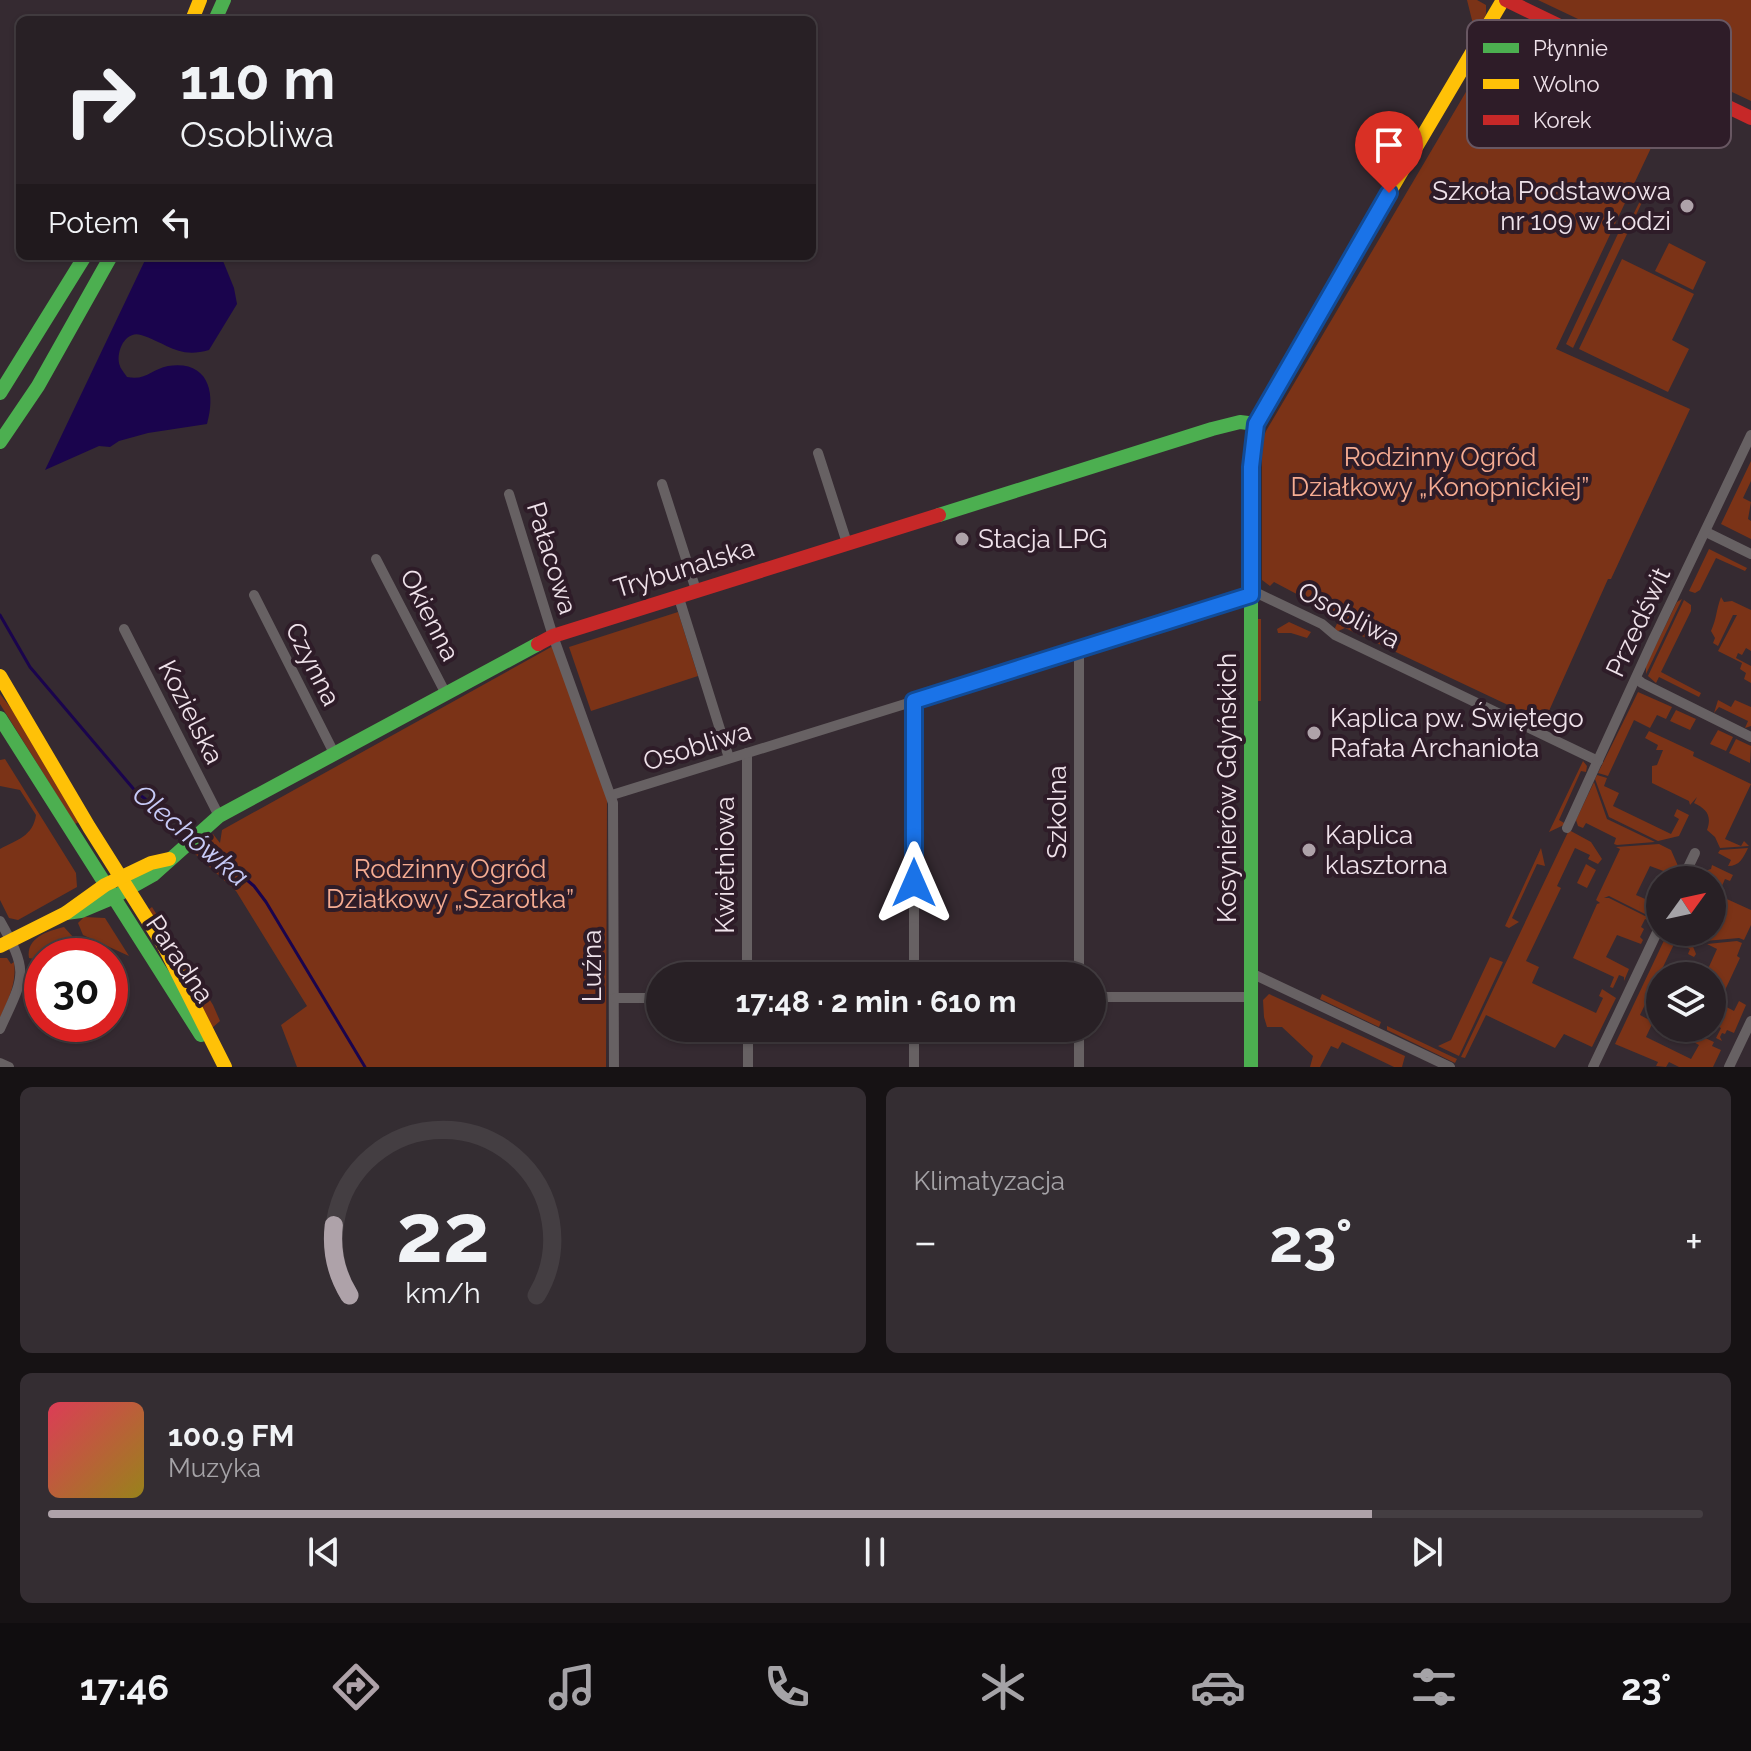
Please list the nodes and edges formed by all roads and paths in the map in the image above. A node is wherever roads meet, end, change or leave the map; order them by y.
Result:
1 (1504, 0) edge
2 (1492, 20) edge
3 (1546, 20) edge
4 (1467, 63) edge
5 (1731, 108) edge
6 (1751, 118) edge
7 (83, 260) edge
8 (109, 260) edge
9 (0, 393) edge
10 (1256, 424) junction
11 (1751, 435) edge
12 (0, 442) edge
13 (818, 453) dead end
14 (662, 484) dead end
15 (509, 494) dead end
16 (1706, 532) junction
17 (847, 543) junction
18 (1751, 554) edge
19 (376, 559) dead end
20 (696, 590) junction
21 (254, 595) dead end
22 (678, 595) junction
23 (1251, 595) junction
24 (124, 629) dead end
25 (553, 636) junction
26 (1079, 648) junction
27 (0, 676) edge
28 (1637, 679) junction
29 (445, 692) junction
30 (914, 701) junction
31 (0, 718) edge
32 (1751, 737) edge
33 (334, 753) junction
34 (747, 753) junction
35 (729, 758) junction
36 (1598, 761) junction
37 (612, 795) junction
38 (219, 816) junction
39 (1567, 828) dead end
40 (1695, 853) dead end
41 (1689, 866) edge
42 (124, 884) junction
43 (109, 892) junction
44 (0, 921) edge
45 (6, 943) edge
46 (1650, 946) edge
47 (747, 962) edge
48 (914, 962) edge
49 (1079, 962) edge
50 (1251, 973) junction
51 (1106, 997) edge
52 (1251, 997) junction
53 (615, 998) junction
54 (646, 998) edge
55 (1751, 1021) edge
56 (0, 1029) edge
57 (748, 1042) edge
58 (914, 1042) edge
59 (1079, 1042) edge
60 (222, 1062) edge
61 (0, 1063) edge
62 (9, 1067) edge
63 (614, 1067) edge
64 (748, 1067) edge
65 (914, 1067) edge
66 (1079, 1067) edge
67 (1251, 1067) edge
68 (1450, 1067) edge
69 (1593, 1067) edge
70 (1729, 1067) edge

1 - 2 street, Kosynierów Gdyńskich
1 - 3 street
4 - 10 street, Kosynierów Gdyńskich
5 - 6 street
7 - 9 street
8 - 12 street
10 - 17 street, Trybunalska
10 - 23 street, Kosynierów Gdyńskich
11 - 16 street, Przedświt
13 - 17 street
14 - 20 street
15 - 25 street, Pałacowa
16 - 18 street
16 - 28 street, Przedświt
17 - 20 street, Trybunalska
19 - 29 street, Okienna
20 - 22 street, Trybunalska
21 - 33 street, Czynna
22 - 25 street, Trybunalska
22 - 35 street, Kwietniowa
23 - 26 street, Osobliwa
23 - 36 street, Osobliwa
23 - 50 street, Kosynierów Gdyńskich
24 - 38 street, Kozielska
25 - 29 street, Trybunalska
25 - 37 street, Luźna
26 - 30 street, Osobliwa
26 - 49 street, Szkolna
27 - 42 street, Paradna
28 - 32 street
28 - 36 street, Przedświt
29 - 33 street, Trybunalska
30 - 34 street, Osobliwa
30 - 48 street
31 - 43 street, Paradna
33 - 38 street, Trybunalska
34 - 35 street, Osobliwa
34 - 47 street, Kwietniowa
35 - 37 street, Osobliwa
36 - 39 street, Przedświt
37 - 53 street, Luźna
38 - 42 street, Trybunalska
40 - 41 street
42 - 43 street, Trybunalska
42 - 60 street, Paradna
43 - 45 street, Trybunalska
43 - 60 street, Paradna
44 - 45 street
45 - 56 street
46 - 69 street
50 - 52 street, Kosynierów Gdyńskich
50 - 68 street
51 - 52 street
52 - 67 street, Kosynierów Gdyńskich
53 - 54 street
53 - 63 street, Luźna
55 - 70 street
57 - 64 street
58 - 65 street
59 - 66 street
61 - 62 street

